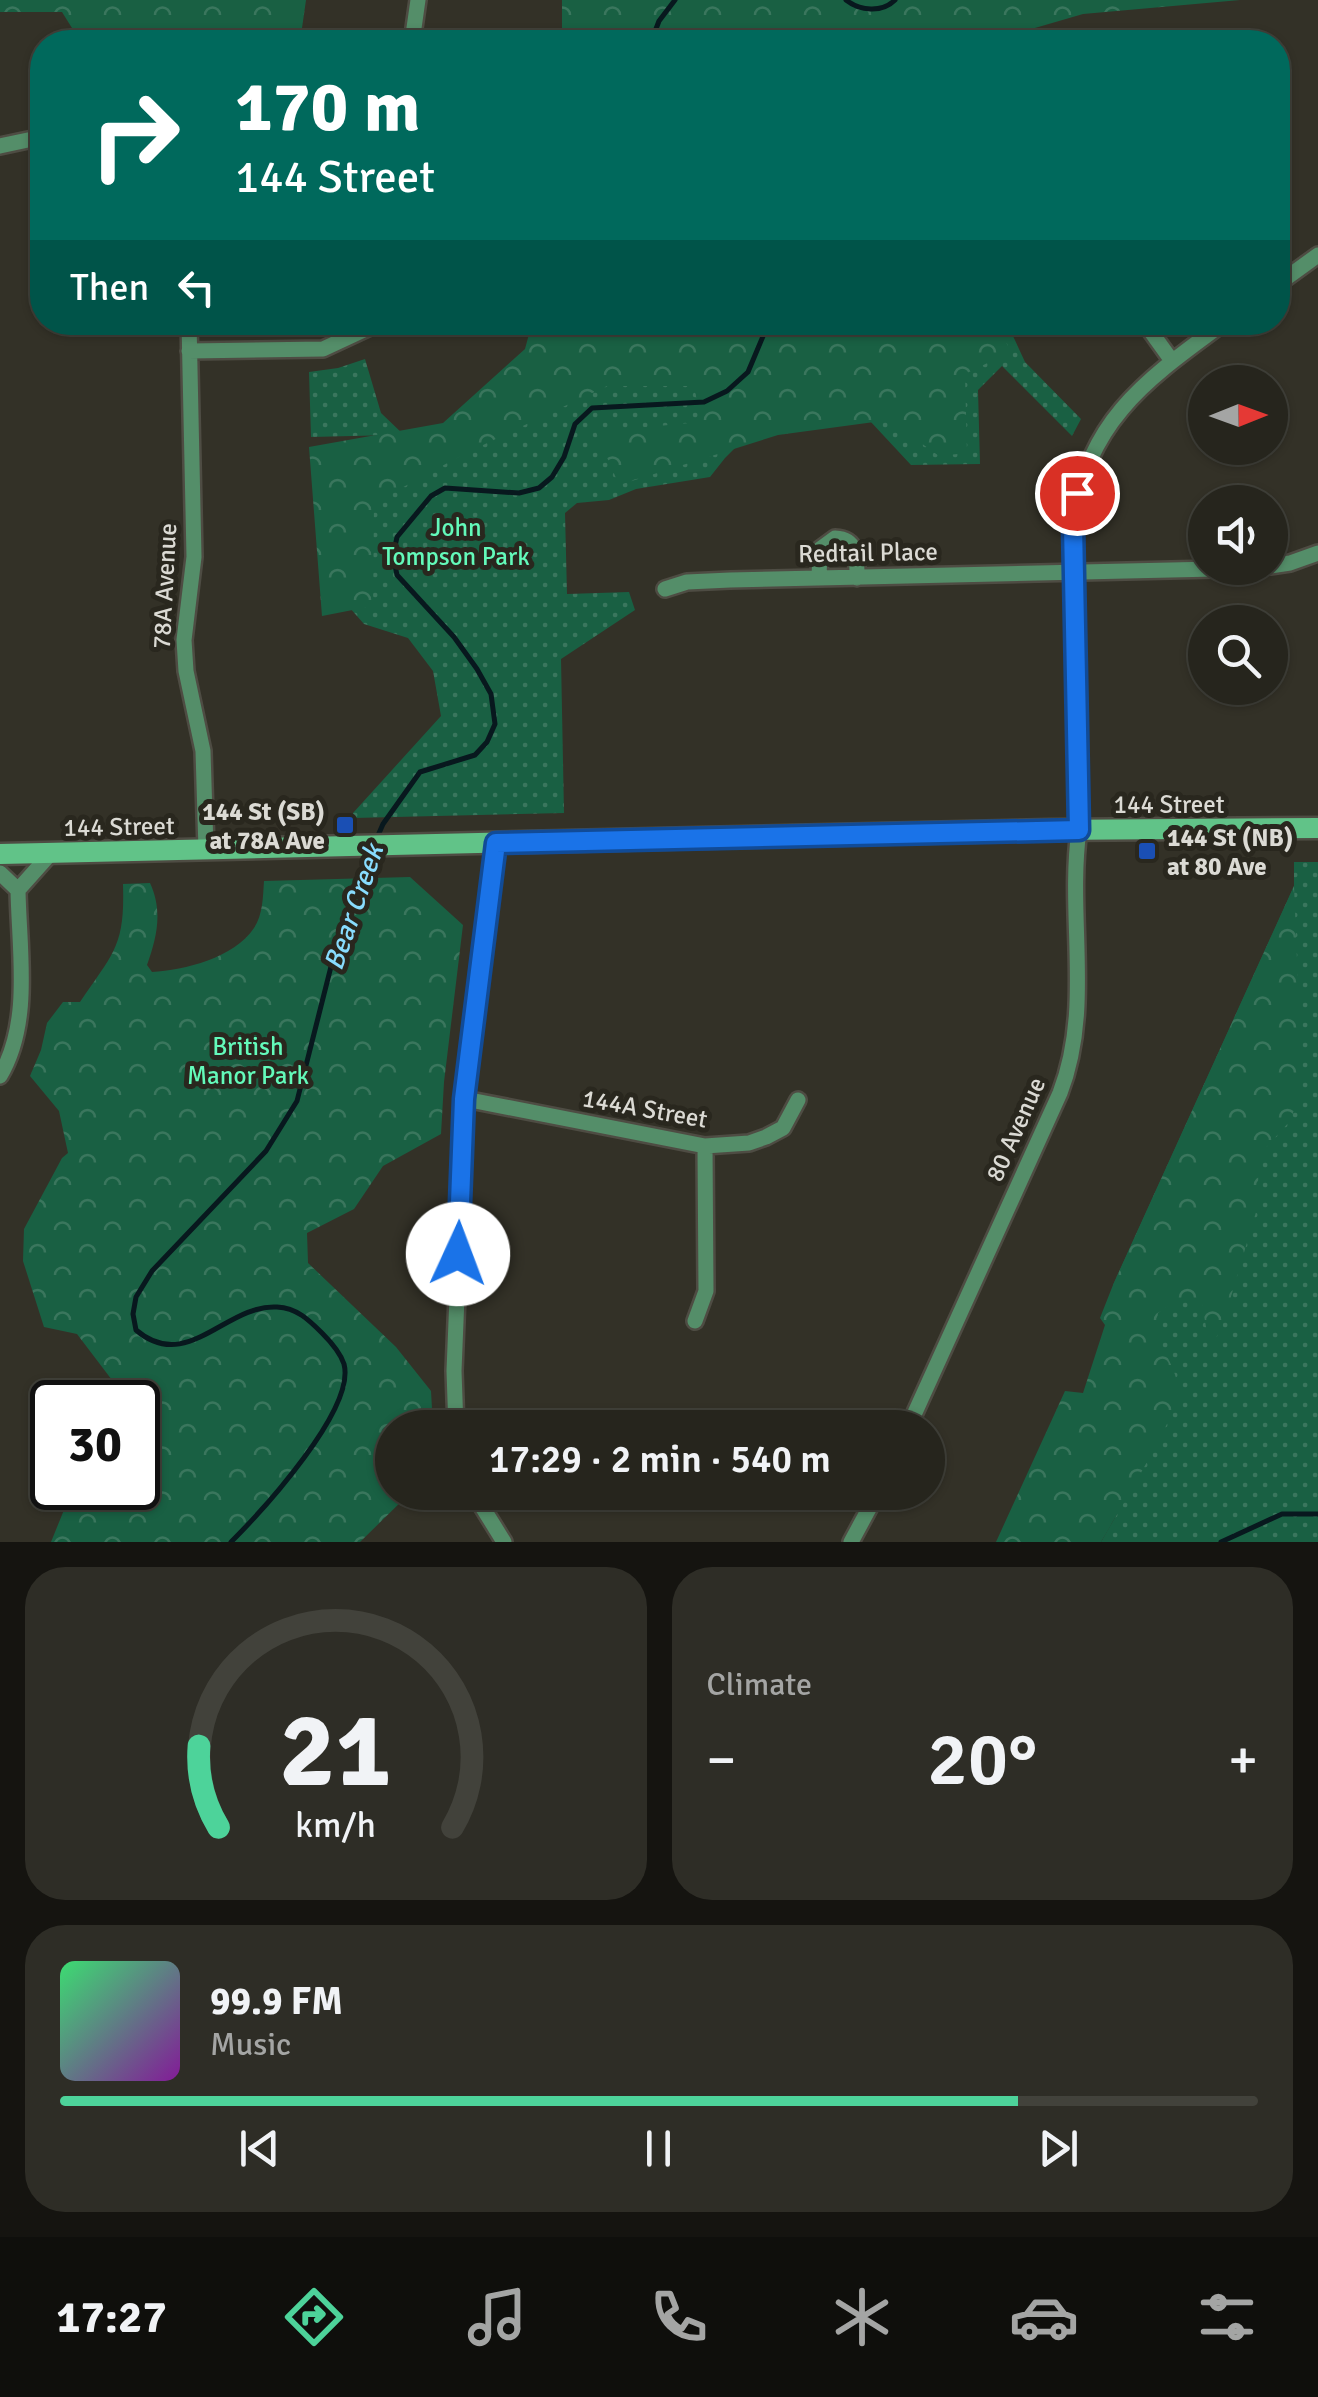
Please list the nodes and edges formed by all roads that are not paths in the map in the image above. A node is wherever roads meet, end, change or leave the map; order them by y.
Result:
1 (418, 0) edge
2 (414, 30) edge
3 (30, 140) edge
4 (0, 146) edge
5 (1318, 254) edge
6 (1290, 275) edge
7 (189, 335) edge
8 (352, 335) edge
9 (1153, 335) edge
10 (1207, 335) edge
11 (190, 350) junction
12 (1172, 361) junction
13 (1318, 553) edge
14 (1288, 564) edge
15 (1188, 570) edge
16 (1074, 573) junction
17 (819, 578) junction
18 (857, 578) junction
19 (665, 590) dead end
20 (1318, 828) edge
21 (1079, 830) junction
22 (496, 843) junction
23 (206, 850) junction
24 (52, 853) junction
25 (0, 854) edge
26 (0, 873) edge
27 (18, 890) junction
28 (0, 1076) edge
29 (464, 1099) junction
30 (798, 1100) dead end
31 (705, 1146) junction
32 (695, 1321) dead end
33 (455, 1410) edge
34 (916, 1410) edge
35 (484, 1510) edge
36 (869, 1510) edge
37 (504, 1542) edge
38 (851, 1542) edge

1 - 2 street
3 - 4 street
5 - 6 street
7 - 11 street, 78A Avenue
8 - 11 street
9 - 12 street
10 - 12 street, 80 Avenue
11 - 23 street, 78A Avenue
12 - 16 street, 80 Avenue
13 - 14 street
15 - 16 street, Redtail Place
16 - 18 street, Redtail Place
16 - 21 street, 80 Avenue
17 - 18 street, Redtail Place
17 - 18 street
17 - 19 street, Redtail Place
20 - 21 main road, 144 Street
21 - 22 main road, 144 Street
21 - 34 street, 80 Avenue
22 - 23 main road, 144 Street
22 - 29 street
23 - 24 main road, 144 Street
24 - 25 main road, 144 Street
24 - 27 street
26 - 27 street
27 - 28 street
29 - 31 street, 144A Street
29 - 33 street
30 - 31 street, 144A Street
31 - 32 street
35 - 37 street
36 - 38 street

